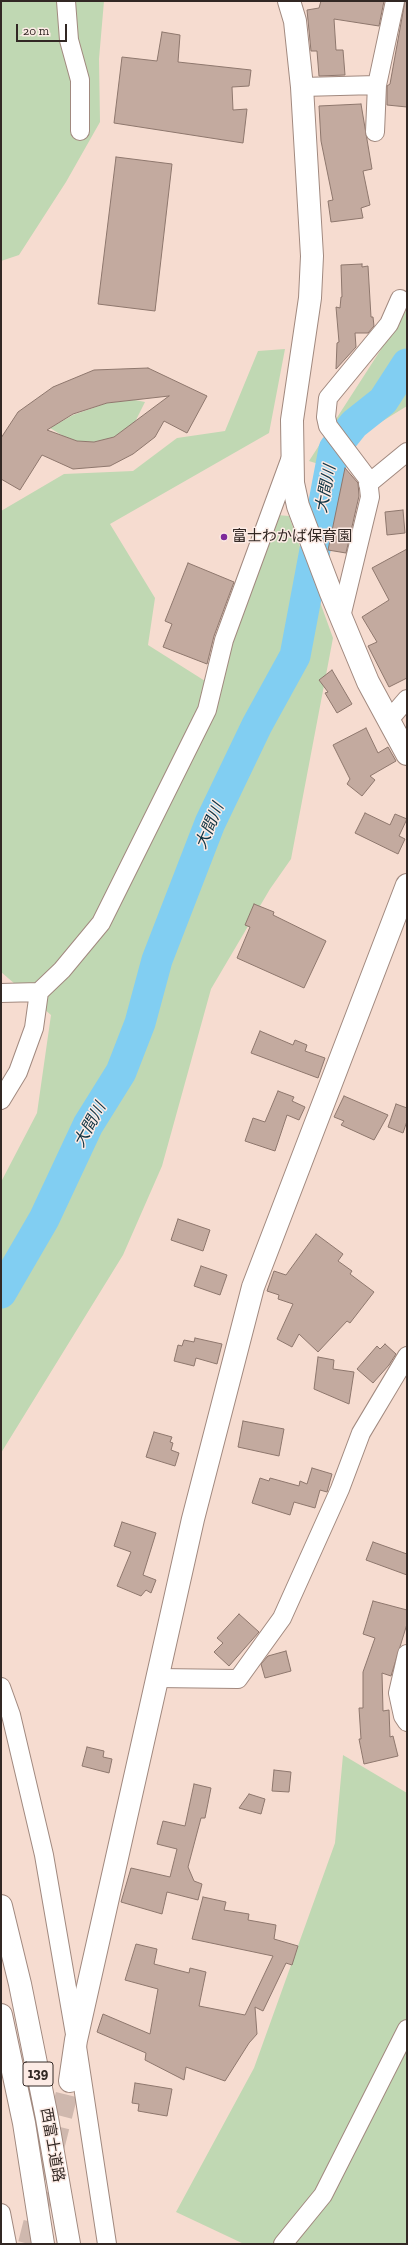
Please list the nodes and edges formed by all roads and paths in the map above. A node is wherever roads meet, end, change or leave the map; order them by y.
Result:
1 (66, 1) edge
2 (289, 1) edge
3 (395, 1) edge
4 (376, 85) junction
5 (302, 87) junction
6 (80, 130) dead end
7 (375, 132) dead end
8 (400, 299) dead end
9 (407, 452) edge
10 (292, 455) junction
11 (368, 484) junction
12 (341, 617) junction
13 (407, 699) edge
14 (388, 721) junction
15 (407, 754) edge
16 (407, 885) edge
17 (39, 992) junction
18 (1, 994) edge
19 (1, 1100) edge
20 (407, 1356) edge
21 (407, 1654) edge
22 (157, 1678) junction
23 (1, 1688) edge
24 (407, 1722) edge
25 (1, 1906) edge
26 (1, 2015) edge
27 (407, 2029) edge
28 (76, 2040) junction
29 (70, 2081) tunnel mouth
30 (1, 2213) edge
31 (7, 2244) edge
32 (44, 2244) edge
33 (69, 2244) edge
34 (107, 2244) edge
35 (283, 2244) edge

1 - 6 street
2 - 5 main road
3 - 4 street
4 - 5 street
4 - 7 street
5 - 10 main road
8 - 11 street
9 - 11 street
10 - 12 main road
10 - 17 street
11 - 12 street
12 - 14 main road
13 - 14 street
14 - 15 main road
16 - 22 main road
17 - 18 street
17 - 19 street
20 - 22 street
21 - 24 street
22 - 28 main road
23 - 28 street
25 - 33 main road, 西富士道路 / 139
26 - 32 main road, 西富士道路 / 139
27 - 35 street
28 - 29 main road
28 - 34 street
30 - 31 street

